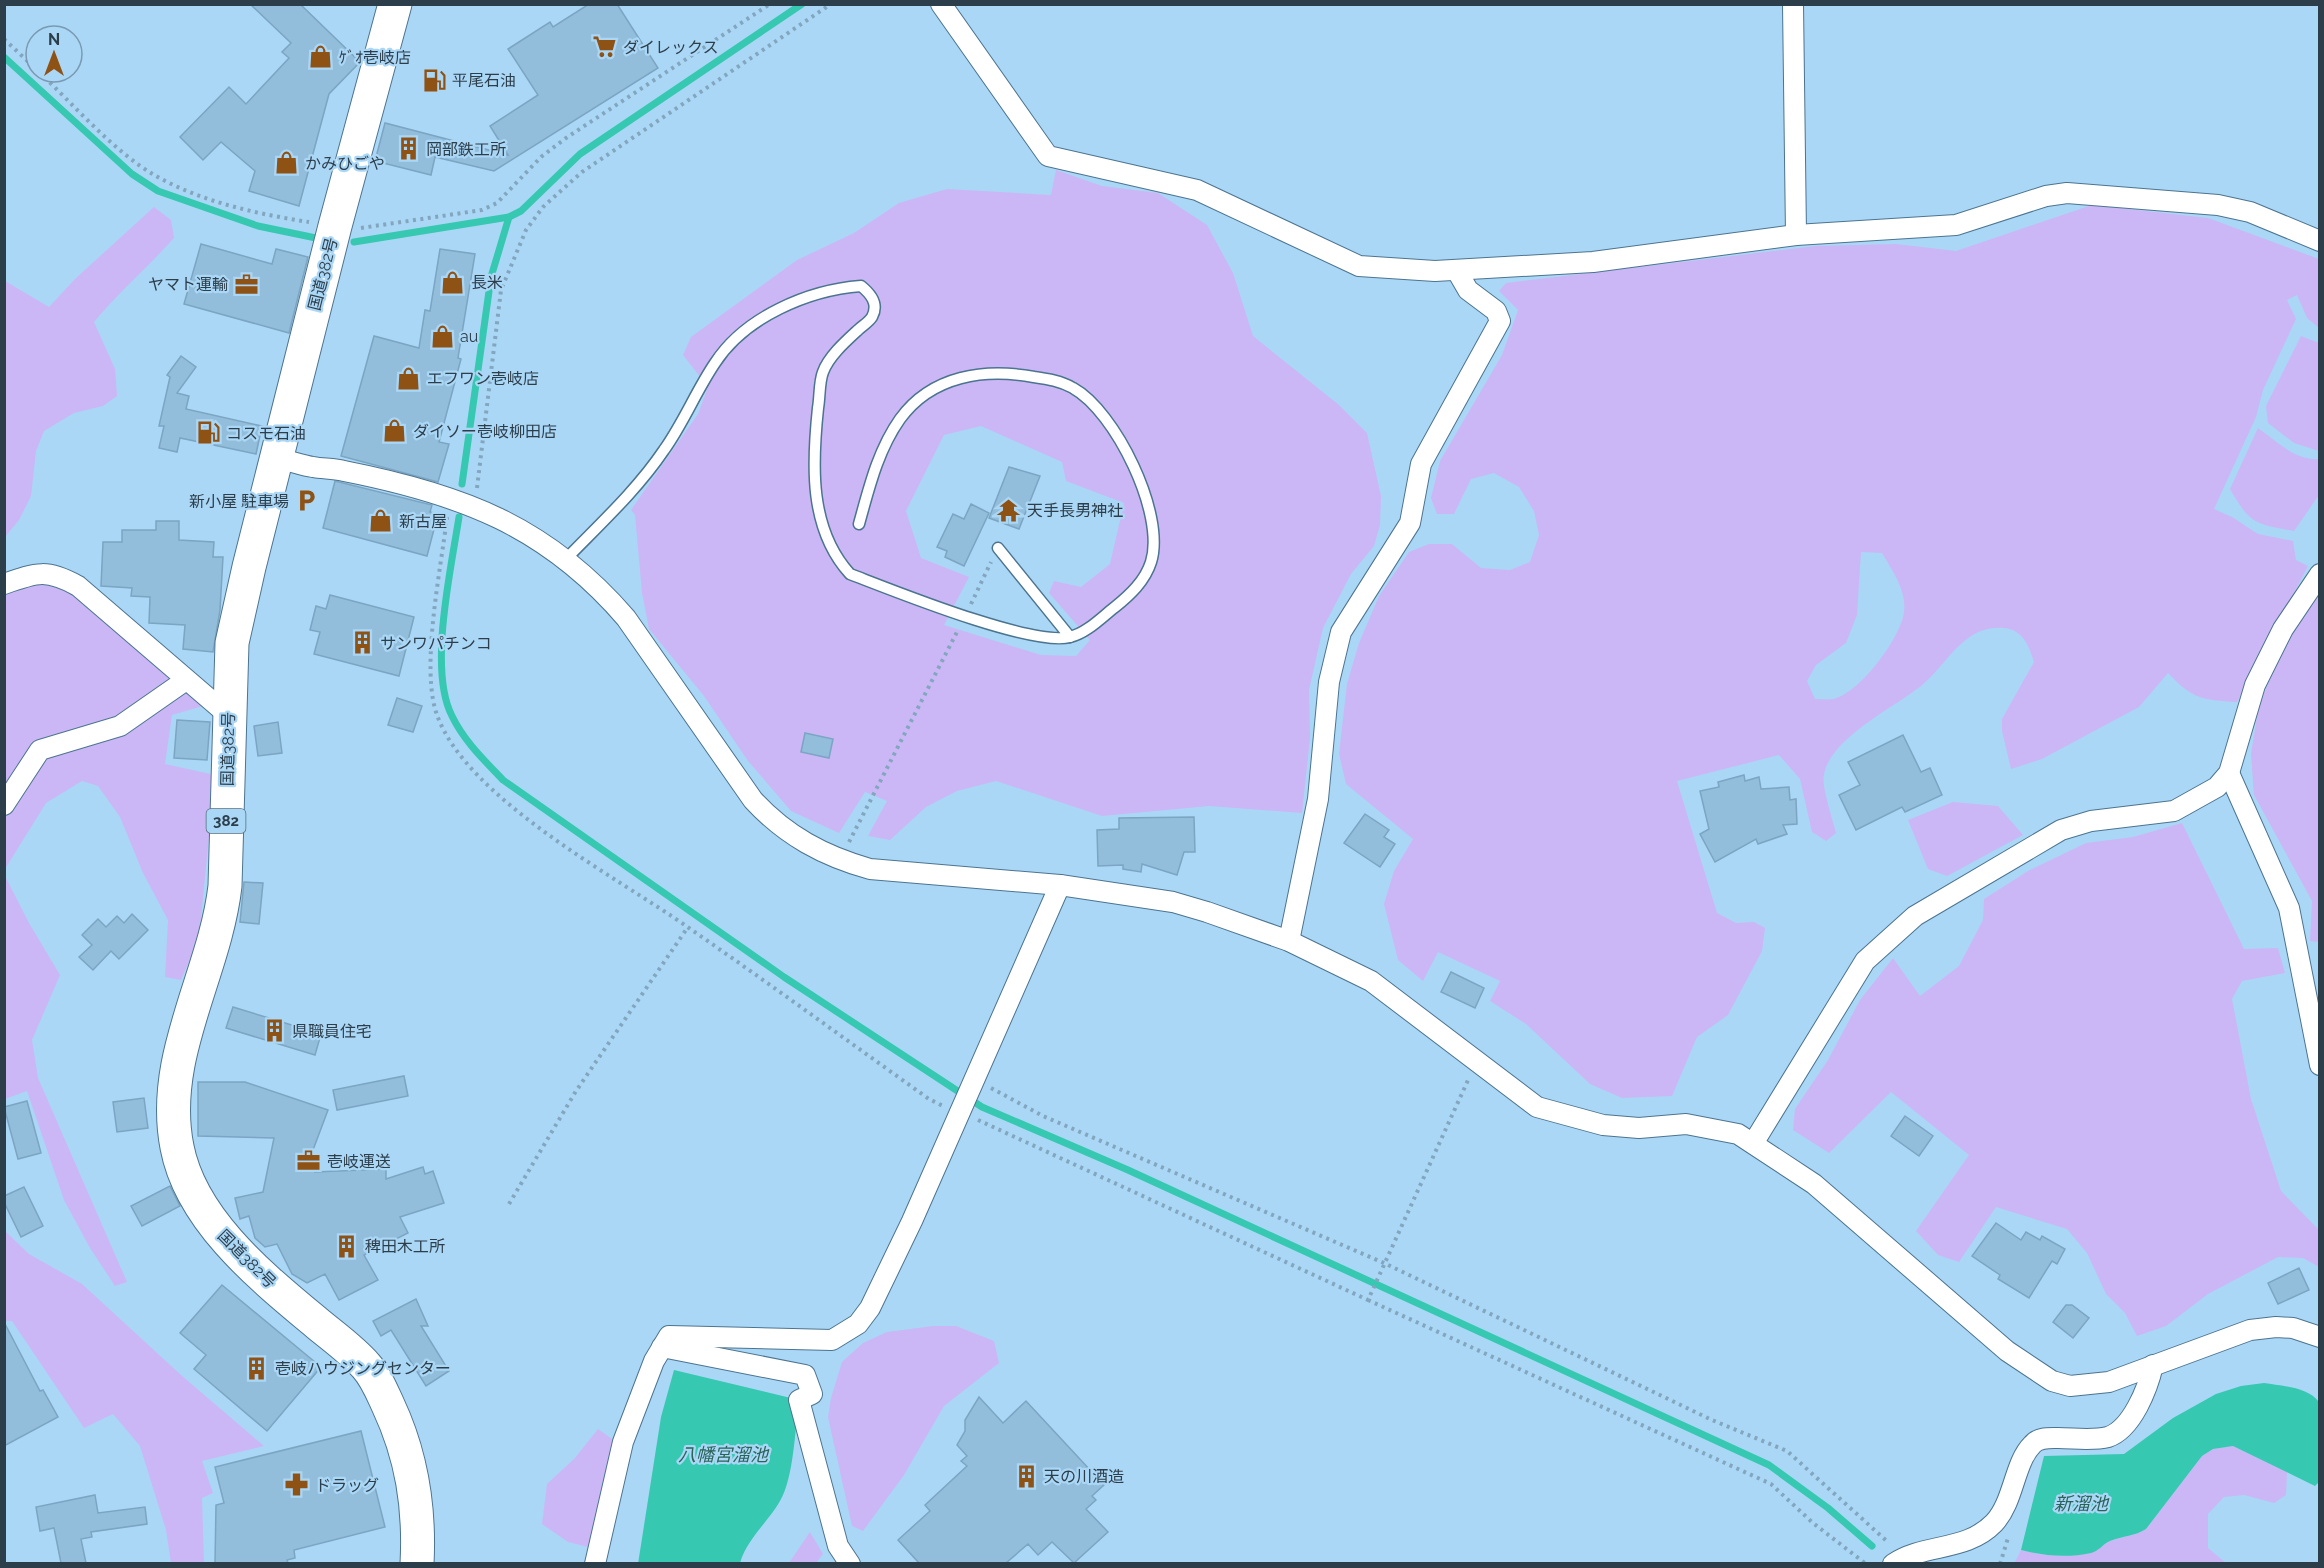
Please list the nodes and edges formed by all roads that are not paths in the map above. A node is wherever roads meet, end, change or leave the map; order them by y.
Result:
1 (395, 4) edge
2 (941, 4) edge
3 (1793, 4) edge
4 (1796, 235) junction
5 (2319, 241) edge
6 (1457, 271) junction
7 (277, 459) junction
8 (859, 524) dead end
9 (998, 548) dead end
10 (566, 559) junction
11 (2319, 574) edge
12 (4, 584) edge
13 (1070, 637) junction
14 (186, 680) junction
15 (228, 715) junction
16 (2229, 773) junction
17 (4, 805) edge
18 (1060, 885) junction
19 (1289, 941) junction
20 (2319, 1065) edge
21 (1754, 1142) junction
22 (2319, 1337) edge
23 (662, 1347) junction
24 (2153, 1365) junction
25 (1895, 1562) edge
26 (417, 1563) edge
27 (595, 1563) edge
28 (850, 1563) edge

1 - 7 highway, 国道382号 / 382
2 - 6 street
3 - 4 street
4 - 5 street
4 - 6 street
6 - 19 street
7 - 10 street
7 - 15 highway, 国道382号 / 382
8 - 13 lane
9 - 13 lane
10 - 13 lane
10 - 18 street
11 - 16 street
12 - 14 street
14 - 15 street
14 - 17 street
15 - 26 highway, 国道382号 / 382
16 - 20 street
16 - 21 street
18 - 19 street
18 - 23 street
19 - 21 street
21 - 24 street
22 - 24 street
23 - 27 street
23 - 28 street
24 - 25 street

